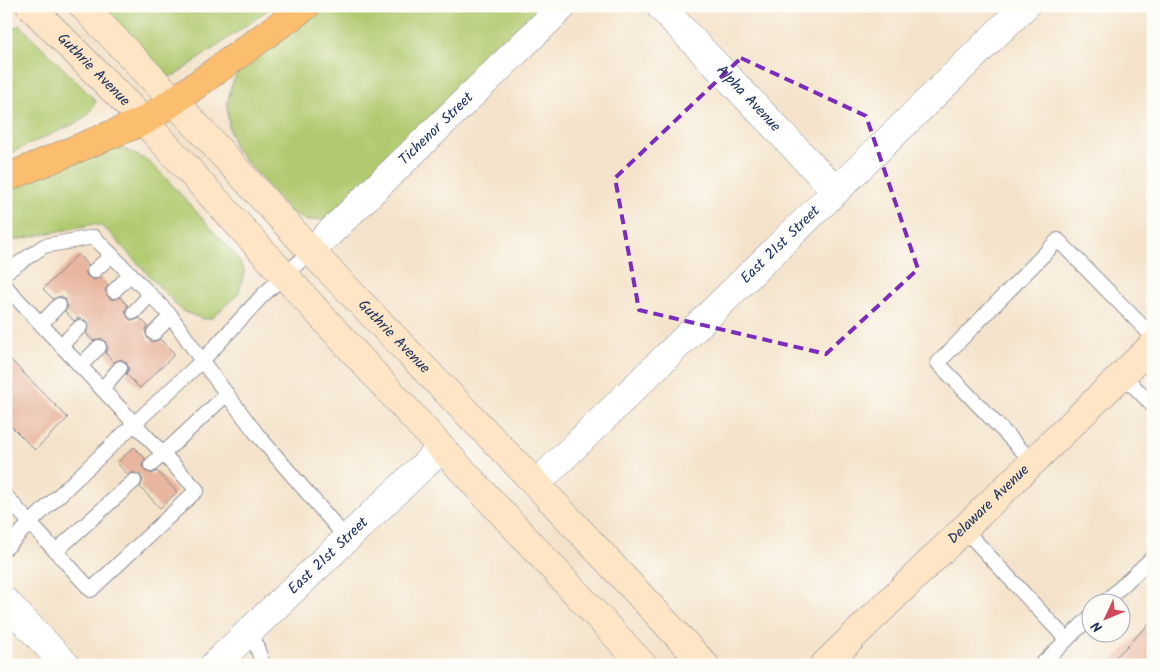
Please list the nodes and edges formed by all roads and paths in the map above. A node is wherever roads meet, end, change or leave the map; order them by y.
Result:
1 (30, 6) edge
2 (83, 6) edge
3 (306, 6) edge
4 (563, 6) edge
5 (660, 6) edge
6 (1025, 6) edge
7 (174, 101) junction
8 (144, 121) junction
9 (6, 178) edge
10 (836, 190) junction
11 (311, 251) junction
12 (112, 255) junction
13 (94, 271) dead end
14 (6, 272) edge
15 (131, 274) junction
16 (285, 274) junction
17 (6, 287) edge
18 (114, 291) dead end
19 (150, 295) junction
20 (59, 305) dead end
21 (134, 312) dead end
22 (170, 316) junction
23 (40, 324) junction
24 (80, 326) dead end
25 (154, 333) dead end
26 (1153, 338) edge
27 (61, 345) junction
28 (1153, 346) edge
29 (99, 347) dead end
30 (202, 361) junction
31 (80, 366) junction
32 (120, 368) dead end
33 (1123, 375) junction
34 (102, 389) junction
35 (227, 394) junction
36 (1153, 406) edge
37 (134, 423) junction
38 (442, 448) junction
39 (163, 453) junction
40 (1033, 462) junction
41 (151, 465) dead end
42 (134, 481) dead end
43 (536, 484) junction
44 (6, 496) edge
45 (30, 523) junction
46 (964, 529) junction
47 (347, 539) junction
48 (6, 548) edge
49 (56, 551) junction
50 (1153, 557) edge
51 (1114, 594) edge
52 (6, 602) edge
53 (1082, 624) edge
54 (251, 630) junction
55 (1066, 639) junction
56 (66, 665) edge
57 (214, 665) edge
58 (263, 665) edge
59 (643, 665) edge
60 (705, 665) edge
61 (824, 665) edge
62 (1041, 665) edge

1 - 8 main road, Guthrie Avenue
2 - 7 main road, Guthrie Avenue
3 - 7 highway
4 - 11 street, Tichenor Street
5 - 10 street, Alpha Avenue
6 - 10 street, East 21st Street
7 - 8 highway
7 - 11 main road, Guthrie Avenue
8 - 9 highway
8 - 16 main road, Guthrie Avenue
10 - 43 street, East 21st Street
11 - 16 lane
11 - 43 main road, Guthrie Avenue
12 - 13 lane
12 - 14 lane
12 - 15 lane
15 - 18 lane
15 - 19 lane
16 - 30 lane
16 - 38 main road, Guthrie Avenue
17 - 23 lane
19 - 21 lane
19 - 22 lane
20 - 23 lane
22 - 25 lane
22 - 30 lane
23 - 27 lane
24 - 27 lane
26 - 40 lane
27 - 31 lane
28 - 33 main road, Delaware Avenue
29 - 31 lane
30 - 35 lane
30 - 37 lane
31 - 34 lane
32 - 34 lane
33 - 36 lane
33 - 40 main road, Delaware Avenue
34 - 37 lane
35 - 39 lane
35 - 47 lane
37 - 39 lane
37 - 45 lane
38 - 47 street, East 21st Street
38 - 59 main road, Guthrie Avenue
39 - 41 lane
39 - 49 lane
40 - 46 main road, Delaware Avenue
42 - 49 lane
43 - 60 main road, Guthrie Avenue
44 - 45 lane
45 - 48 lane
45 - 49 lane
46 - 55 lane
46 - 61 main road, Delaware Avenue
47 - 54 street, East 21st Street
50 - 51 lane
52 - 56 street
53 - 55 lane
54 - 57 street, East 21st Street
54 - 58 lane
55 - 62 lane

